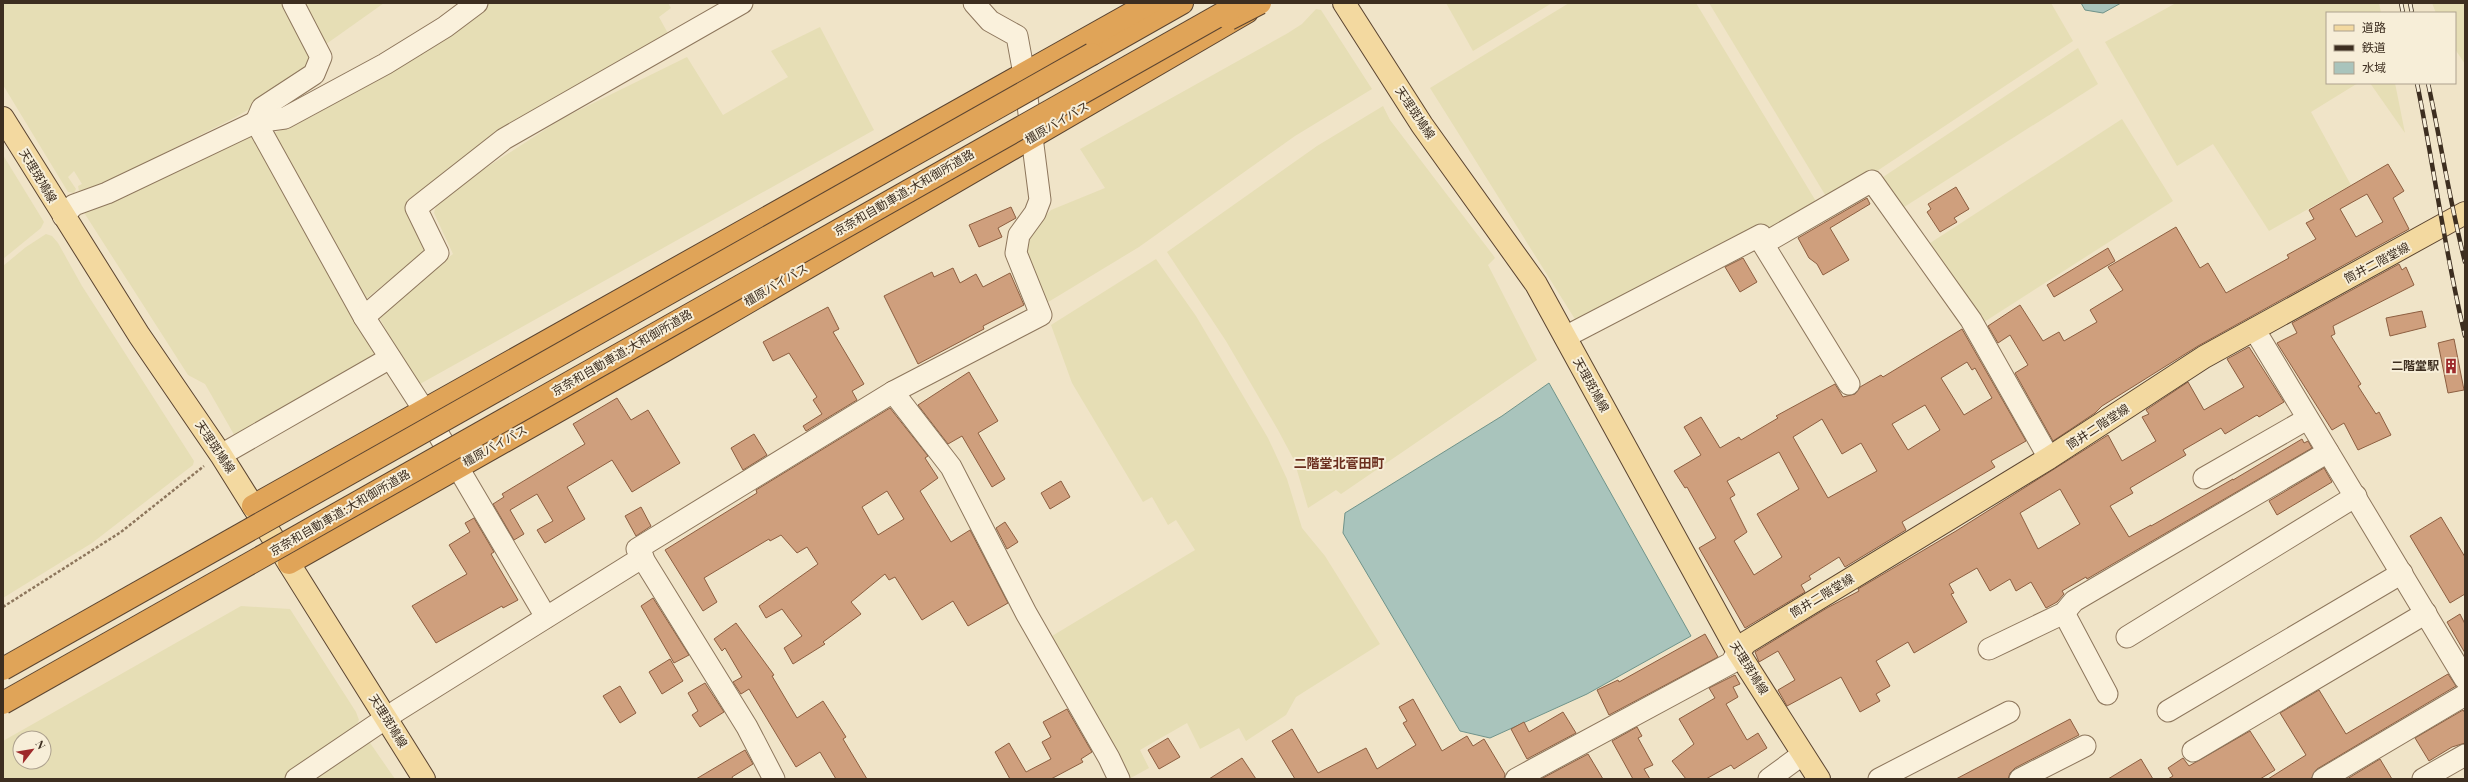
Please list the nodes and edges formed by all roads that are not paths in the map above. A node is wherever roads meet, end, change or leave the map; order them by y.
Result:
1 (293, 3) edge
2 (477, 3) edge
3 (742, 3) edge
4 (974, 3) edge
5 (1150, 3) edge
6 (1165, 3) edge
7 (1182, 3) edge
8 (1241, 3) edge
9 (1261, 3) edge
10 (1344, 3) edge
11 (1092, 54) junction
12 (1024, 74) junction
13 (3, 118) edge
14 (256, 122) junction
15 (1031, 139) junction
16 (963, 160) junction
17 (2465, 213) edge
18 (63, 216) junction
19 (1764, 244) junction
20 (364, 317) junction
21 (2254, 329) junction
22 (1565, 338) junction
23 (390, 358) junction
24 (1849, 384) dead end
25 (893, 392) junction
26 (424, 410) junction
27 (2307, 419) junction
28 (2328, 452) junction
29 (221, 455) junction
30 (2049, 458) junction
31 (458, 467) junction
32 (2204, 478) dead end
33 (2356, 496) junction
34 (253, 506) junction
35 (643, 557) junction
36 (289, 563) junction
37 (2402, 573) junction
38 (2064, 613) junction
39 (2426, 613) junction
40 (546, 617) junction
41 (2127, 637) dead end
42 (1989, 648) dead end
43 (1738, 652) junction
44 (3, 669) edge
45 (2465, 679) edge
46 (2107, 694) dead end
47 (2465, 695) edge
48 (3, 703) edge
49 (2168, 711) dead end
50 (2009, 712) dead end
51 (386, 718) junction
52 (2086, 746) dead end
53 (2193, 751) dead end
54 (1803, 754) junction
55 (2465, 754) edge
56 (2447, 773) edge
57 (296, 779) edge
58 (424, 779) edge
59 (774, 779) edge
60 (1119, 779) edge
61 (1516, 779) edge
62 (1769, 779) edge
63 (1819, 779) edge
64 (1879, 779) edge
65 (2020, 779) edge
66 (2323, 779) edge
67 (2423, 779) edge

1 - 14 street
2 - 14 street
3 - 20 street
4 - 12 street
5 - 12 highway
6 - 11 highway
7 - 11 highway
8 - 16 highway, 京奈和自動車道;大和御所道路, bridge
9 - 15 highway, 橿原バイパス
9 - 16 highway, bridge
10 - 22 main road, 天理斑鳩線
11 - 44 highway, bridge
12 - 15 street
12 - 26 highway
13 - 18 main road, 天理斑鳩線
14 - 18 street
14 - 20 street
15 - 25 street
15 - 31 highway, 橿原バイパス
16 - 48 highway, 京奈和自動車道;大和御所道路, bridge
17 - 21 main road, 筒井二階堂線
18 - 29 main road, 天理斑鳩線
19 - 22 street
19 - 24 street
19 - 30 street
20 - 23 street
21 - 27 street
21 - 30 main road, 筒井二階堂線
22 - 43 main road, 天理斑鳩線
23 - 26 street
23 - 29 street
25 - 35 street
25 - 60 street
26 - 31 street
26 - 34 highway
27 - 28 street
27 - 32 street
28 - 33 street
28 - 38 street
29 - 34 main road, 天理斑鳩線
30 - 43 main road, 筒井二階堂線
31 - 36 highway, 橿原バイパス
31 - 40 street
33 - 37 street
33 - 41 street
34 - 36 main road, 天理斑鳩線
35 - 40 street
35 - 59 street
36 - 51 main road, 天理斑鳩線
37 - 39 street
37 - 49 street
38 - 42 street
38 - 46 street
39 - 45 street
39 - 53 street
40 - 51 street
43 - 54 main road, 天理斑鳩線
43 - 61 street
47 - 66 street
50 - 64 street
51 - 57 street
51 - 58 main road, 天理斑鳩線
52 - 65 street
54 - 62 street
54 - 63 main road, 天理斑鳩線
55 - 56 street
56 - 67 street

